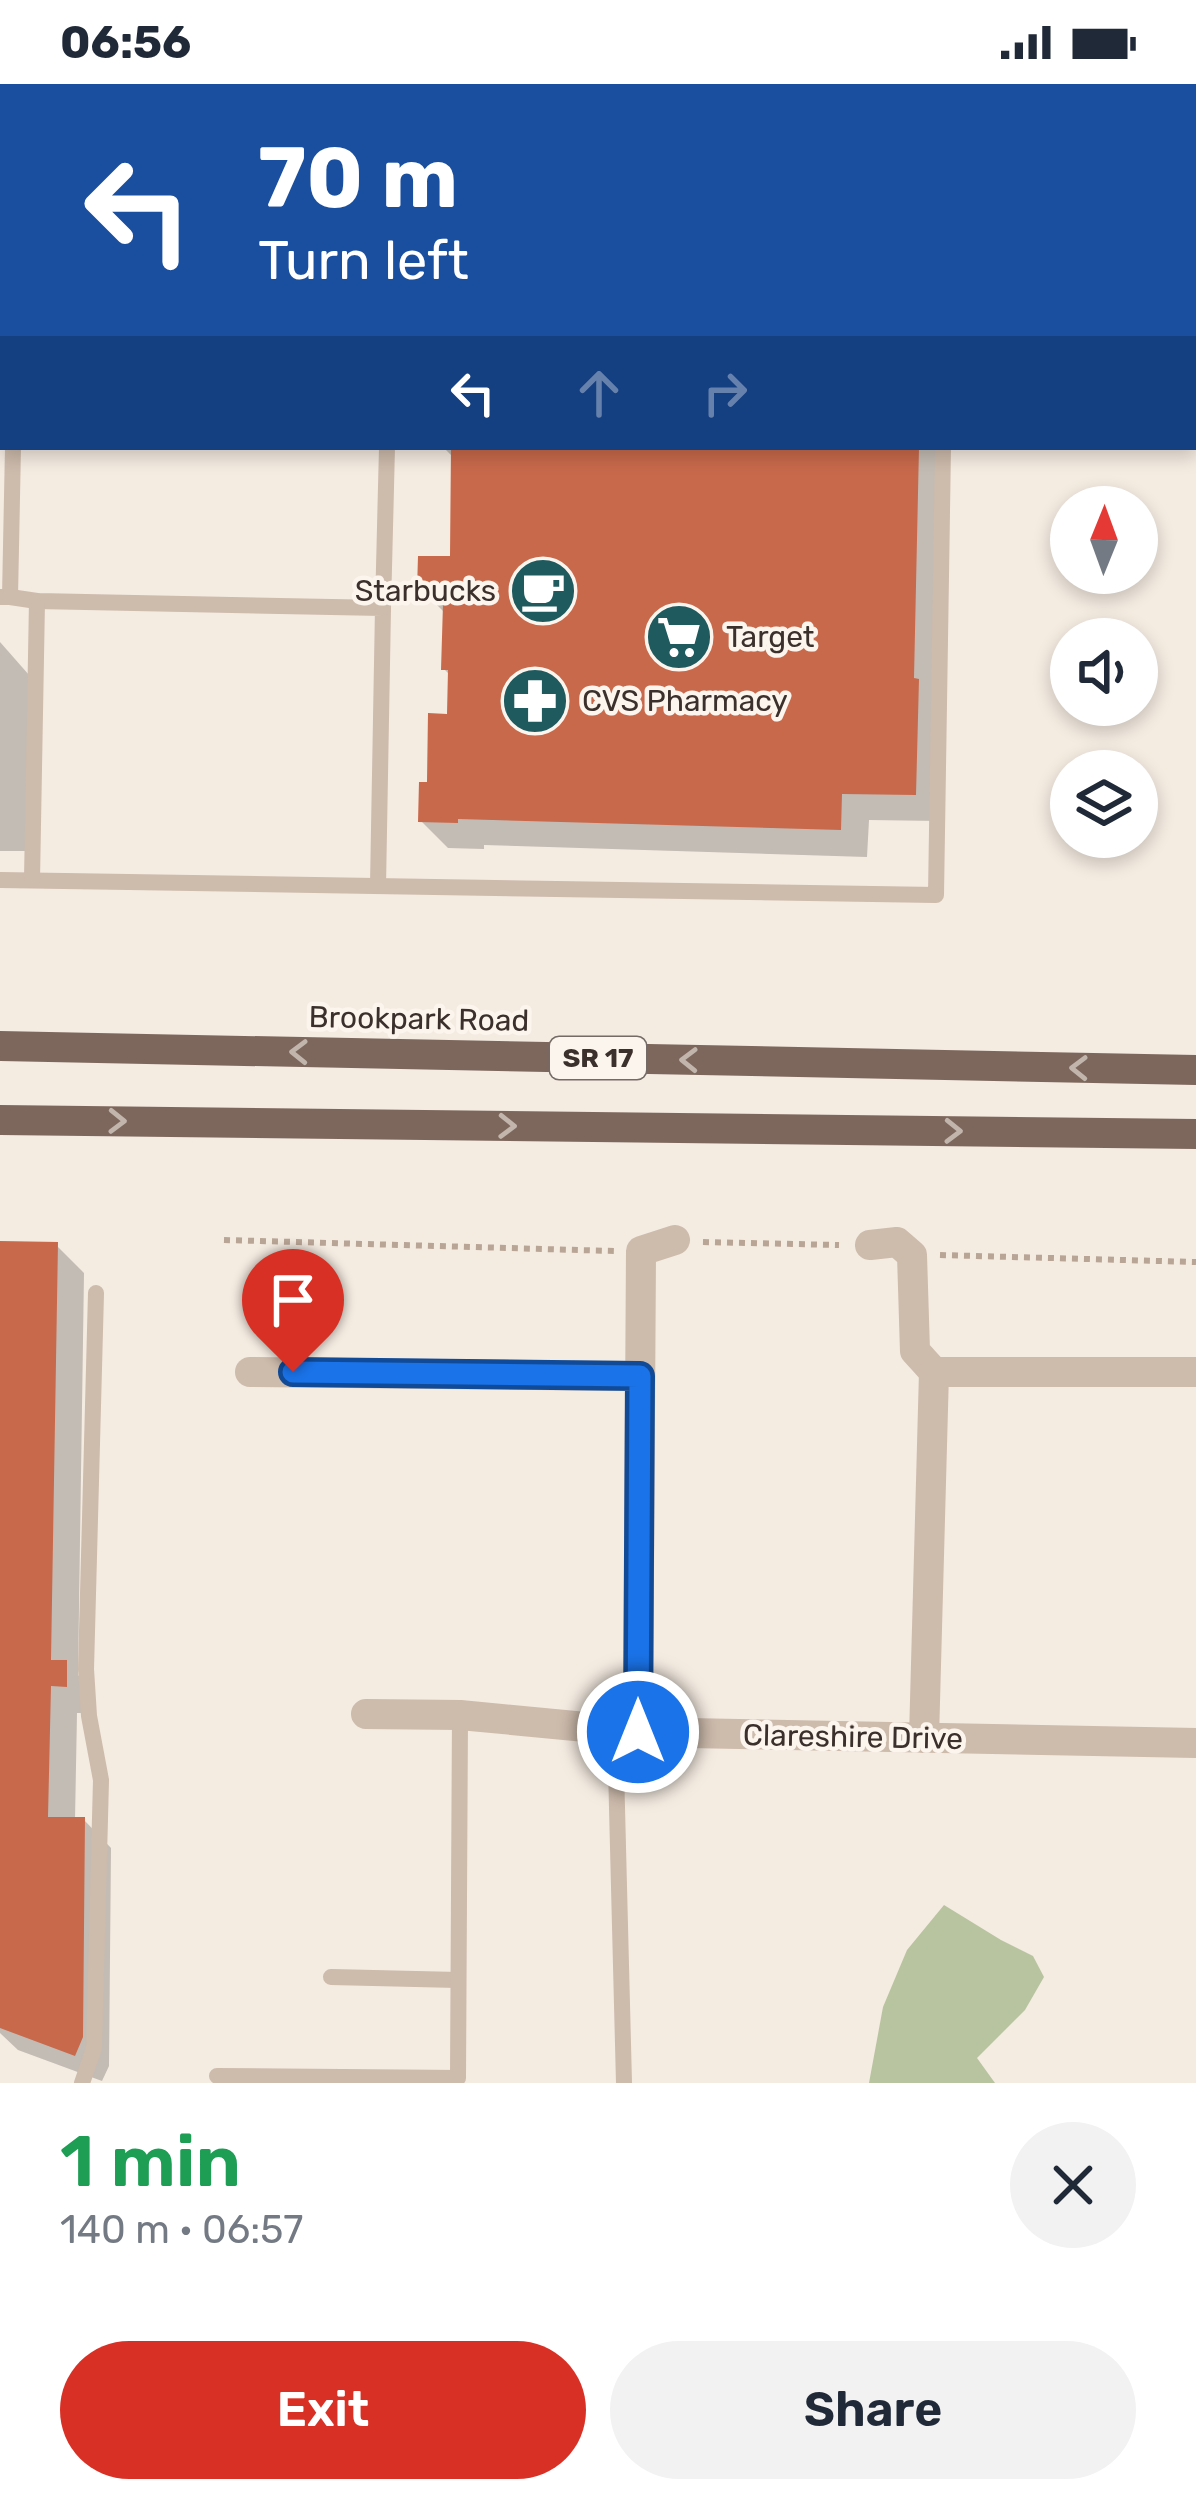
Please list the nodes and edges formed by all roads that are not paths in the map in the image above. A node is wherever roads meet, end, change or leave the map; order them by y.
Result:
1 (13, 450) edge
2 (387, 450) edge
3 (943, 450) edge
4 (5, 597) edge
5 (37, 601) junction
6 (383, 608) junction
7 (0, 880) edge
8 (32, 880) junction
9 (378, 886) junction
10 (0, 1046) edge
11 (1196, 1070) edge
12 (0, 1120) edge
13 (1196, 1134) edge
14 (675, 1240) road end
15 (869, 1245) road end
16 (96, 1293) dead end
17 (250, 1372) dead end
18 (934, 1372) junction
19 (1196, 1372) edge
20 (640, 1376) junction
21 (367, 1714) dead end
22 (460, 1715) junction
23 (626, 1731) junction
24 (924, 1738) junction
25 (1196, 1743) edge
26 (331, 1977) dead end
27 (458, 1980) junction
28 (218, 2076) dead end
29 (82, 2083) edge
30 (624, 2083) edge

1 - 4 lane
2 - 6 lane
3 - 9 lane
4 - 5 lane
5 - 6 lane
5 - 8 lane
6 - 9 lane
7 - 8 lane
8 - 9 lane
11 -> 10 main road, Brookpark Road / SR 17
12 -> 13 main road
14 - 20 street
15 - 18 street
16 - 29 lane
17 - 20 street
18 - 19 street
18 - 24 street
20 - 23 street
21 - 22 street, Clareshire Drive
22 - 23 street, Clareshire Drive
22 - 27 lane
23 - 24 street, Clareshire Drive
23 - 30 lane
24 - 25 street, Clareshire Drive
26 - 27 lane
27 - 28 lane

